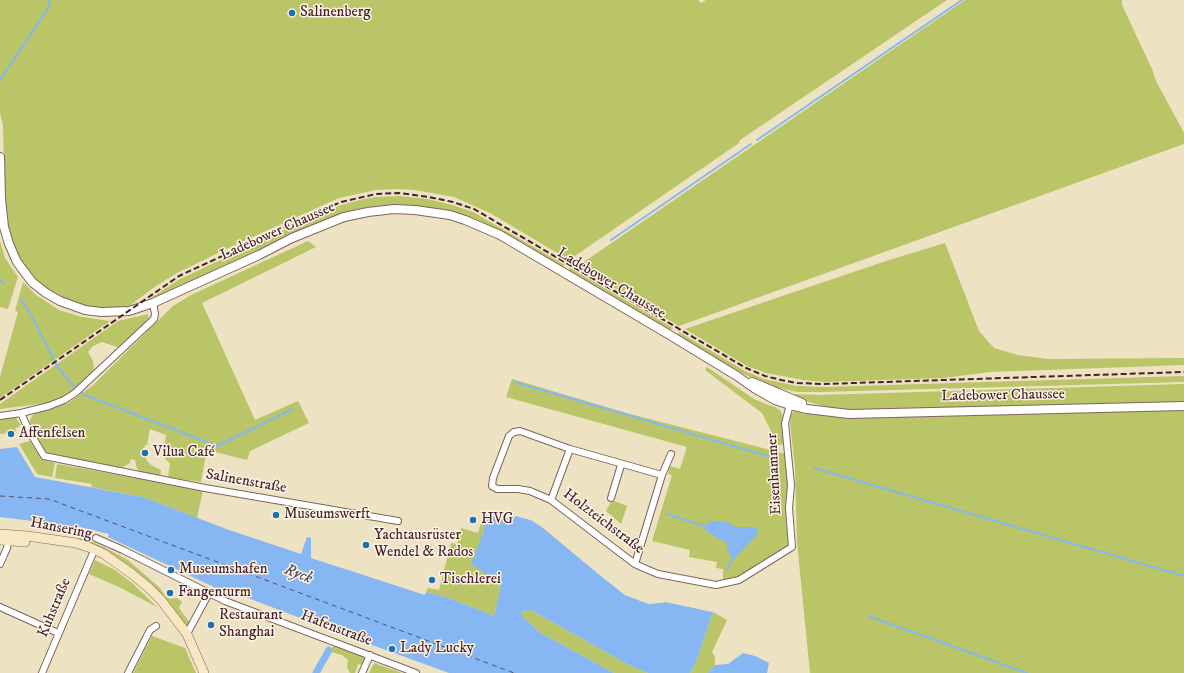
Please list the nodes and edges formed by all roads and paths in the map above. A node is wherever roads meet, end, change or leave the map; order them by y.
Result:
1 (0, 157) edge
2 (153, 303) junction
3 (791, 402) junction
4 (1184, 406) edge
5 (21, 413) junction
6 (0, 416) edge
7 (570, 449) junction
8 (671, 454) dead end
9 (621, 465) junction
10 (662, 475) junction
11 (611, 498) dead end
12 (551, 500) junction
13 (398, 521) dead end
14 (0, 534) edge
15 (96, 538) dead end
16 (6, 539) edge
17 (792, 548) joint
18 (93, 553) junction
19 (114, 562) junction
20 (0, 564) edge
21 (635, 564) junction
22 (209, 593) junction
23 (0, 607) edge
24 (156, 626) dead end
25 (189, 630) dead end
26 (58, 633) junction
27 (370, 655) junction
28 (42, 673) edge
29 (128, 673) edge
30 (204, 673) edge
31 (362, 673) edge
32 (416, 673) edge

1 - 2 street, Ladebower Chaussee
2 - 3 street, Ladebower Chaussee
2 - 5 street
3 - 4 street, Ladebower Chaussee
3 - 17 street, Eisenhammer
5 - 6 street
5 - 13 street, Salinenstraße
7 - 9 street
7 - 12 street
7 - 12 street, Holzteichstraße
8 - 10 street
9 - 10 street
9 - 11 street
10 - 21 street
12 - 21 street, Holzteichstraße
14 - 16 main road, Hansering
15 - 22 street, Hafenstraße
16 - 18 main road, Hansering
16 - 19 main road, Hansering
16 - 20 street
17 - 21 street, Holzteichstraße
18 - 19 main road, Hansering
18 - 26 street, Kuhstraße
19 - 30 main road, Hansering
22 - 25 street
22 - 27 street, Hafenstraße
23 - 26 street
24 - 29 street
26 - 28 street, Kuhstraße
27 - 31 street
27 - 32 street, Hafenstraße

